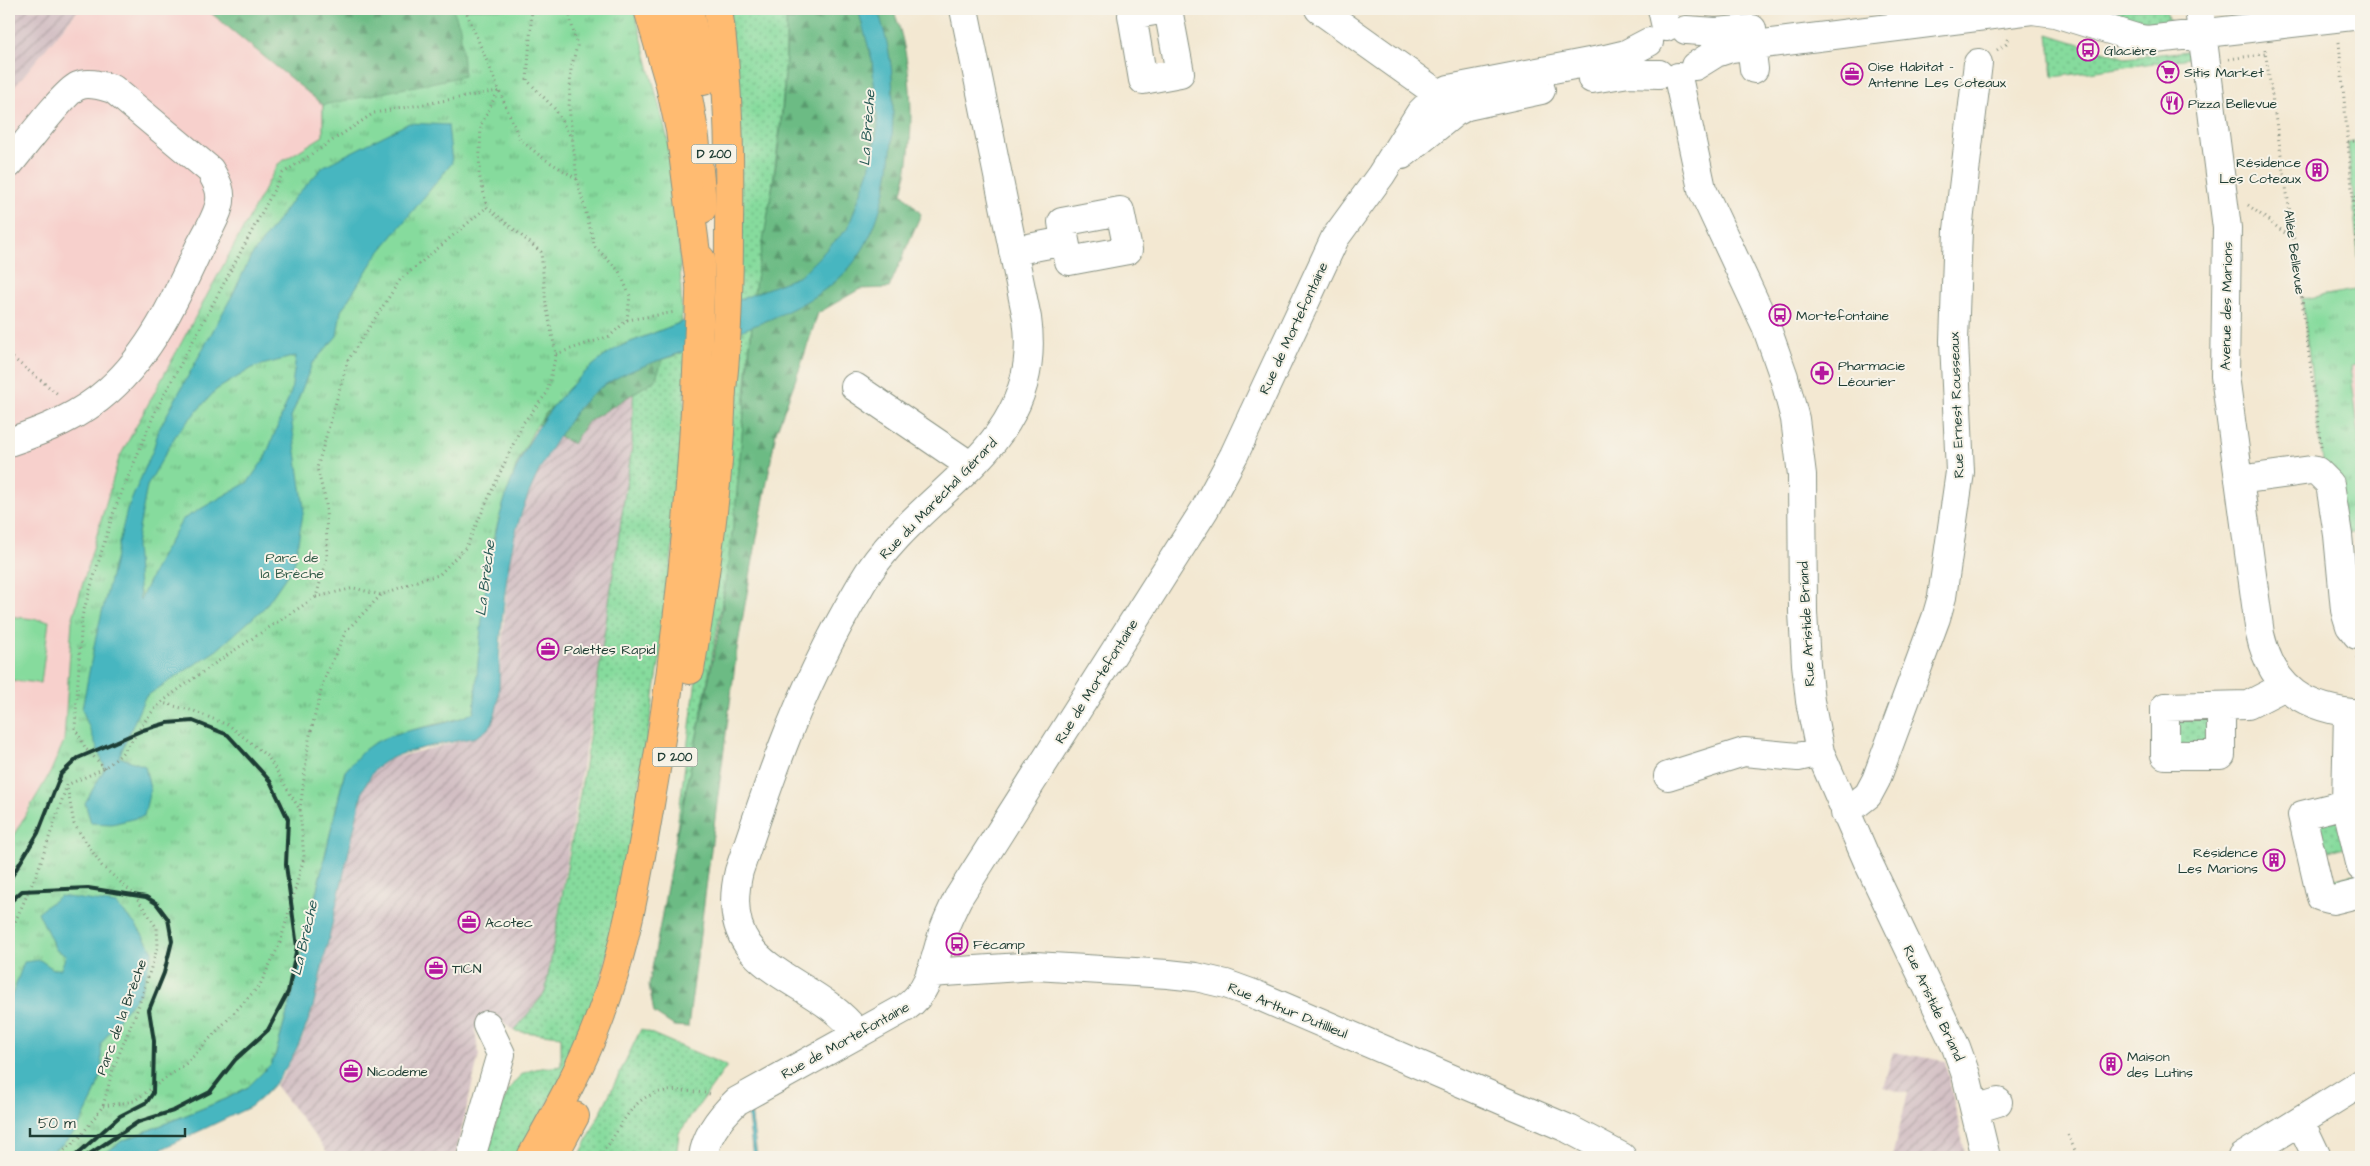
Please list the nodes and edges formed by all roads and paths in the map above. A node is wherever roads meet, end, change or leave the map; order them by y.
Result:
1 (464, 9) edge
2 (532, 9) edge
3 (568, 9) edge
4 (648, 9) edge
5 (669, 9) edge
6 (689, 9) edge
7 (718, 9) edge
8 (964, 9) edge
9 (1902, 9) edge
10 (1324, 10) edge
11 (2349, 17) edge
12 (2201, 22) edge
13 (1666, 27) edge
14 (2261, 27) junction
15 (1978, 63) dead end
16 (1677, 72) junction
17 (498, 91) junction
18 (1449, 102) junction
19 (2361, 140) edge
20 (2348, 142) junction
21 (574, 143) junction
22 (9, 164) edge
23 (577, 179) junction
24 (2361, 187) edge
25 (2353, 203) junction
26 (2225, 206) junction
27 (487, 207) junction
28 (2294, 239) junction
29 (1065, 242) dead end
30 (1013, 251) junction
31 (2361, 290) edge
32 (707, 299) junction
33 (627, 320) junction
34 (556, 354) junction
35 (9, 355) edge
36 (855, 387) dead end
37 (74, 416) junction
38 (13, 436) edge
39 (971, 466) junction
40 (2324, 477) junction
41 (2239, 480) junction
42 (381, 595) junction
43 (316, 597) junction
44 (2359, 635) edge
45 (2285, 686) junction
46 (161, 703) junction
47 (2221, 707) dead end
48 (2357, 707) edge
49 (1820, 752) junction
50 (105, 768) junction
51 (1668, 776) dead end
52 (67, 785) junction
53 (2346, 804) junction
54 (300, 810) junction
55 (1846, 813) junction
56 (2361, 867) edge
57 (2361, 893) edge
58 (9, 934) edge
59 (930, 973) junction
60 (487, 1025) dead end
61 (858, 1034) junction
62 (2361, 1083) edge
63 (103, 1106) junction
64 (731, 1107) junction
65 (2300, 1121) junction
66 (2068, 1135) dead end
67 (57, 1157) edge
68 (471, 1157) edge
69 (531, 1157) edge
70 (553, 1157) edge
71 (600, 1157) edge
72 (704, 1157) edge
73 (1622, 1157) edge
74 (1986, 1157) edge
75 (2078, 1157) edge
76 (2242, 1157) edge
77 (2317, 1157) edge

1 - 17 path
2 - 21 path
3 - 21 path
4 - 32 main road, D 200
5 - 32 main road, D 200
6 - 32 main road, D 200
7 - 32 main road, D 200
8 - 30 street, Rue du Maréchal Gérard
9 - 13 street
10 - 18 street
11 - 14 street
11 - 20 path
12 - 14 street
12 - 16 street
12 - 26 street, Avenue des Marions
13 - 16 street
13 - 16 street
13 - 18 street, Rue de Mortefontaine
14 - 28 path, Allée Bellevue
15 - 55 street, Rue Ernest Rousseaux
16 - 18 street, Rue de Mortefontaine
16 - 49 street, Rue Aristide Briand
17 - 23 path
17 - 27 path
17 - 50 path
18 - 59 street, Rue de Mortefontaine
19 - 20 path
20 - 25 path
21 - 23 path
22 - 37 street
23 - 33 path
24 - 25 path
25 - 31 path
26 - 28 path
26 - 41 street, Avenue des Marions
27 - 34 path
27 - 43 path
28 - 40 path, Allée Bellevue
29 - 30 street
30 - 39 street, Rue du Maréchal Gérard
32 - 33 path
32 - 69 main road, D 200
32 - 70 main road, D 200
33 - 34 path
34 - 42 path
35 - 37 path
36 - 39 street
37 - 38 street
39 - 61 street, Rue du Maréchal Gérard
40 - 41 street
40 - 44 street
41 - 45 street, Avenue des Marions
42 - 43 path
42 - 54 path
43 - 46 path
44 - 48 path
45 - 47 street
45 - 48 street, Avenue des Marions
46 - 50 path
46 - 54 path
48 - 53 street
49 - 51 street
49 - 55 street, Rue Aristide Briand
50 - 52 path
52 - 58 path
52 - 63 path, Parc de la Brèche
53 - 56 street
53 - 57 street
54 - 63 path
55 - 74 street, Rue Aristide Briand
59 - 61 street, Rue de Mortefontaine
59 - 73 street, Rue Arthur Dutillieul
60 - 68 street
61 - 64 street, Rue de Mortefontaine
62 - 65 street
63 - 67 path, Parc de la Brèche
64 - 71 path
64 - 72 street, Rue de Mortefontaine
65 - 76 street
65 - 77 street
66 - 75 path

